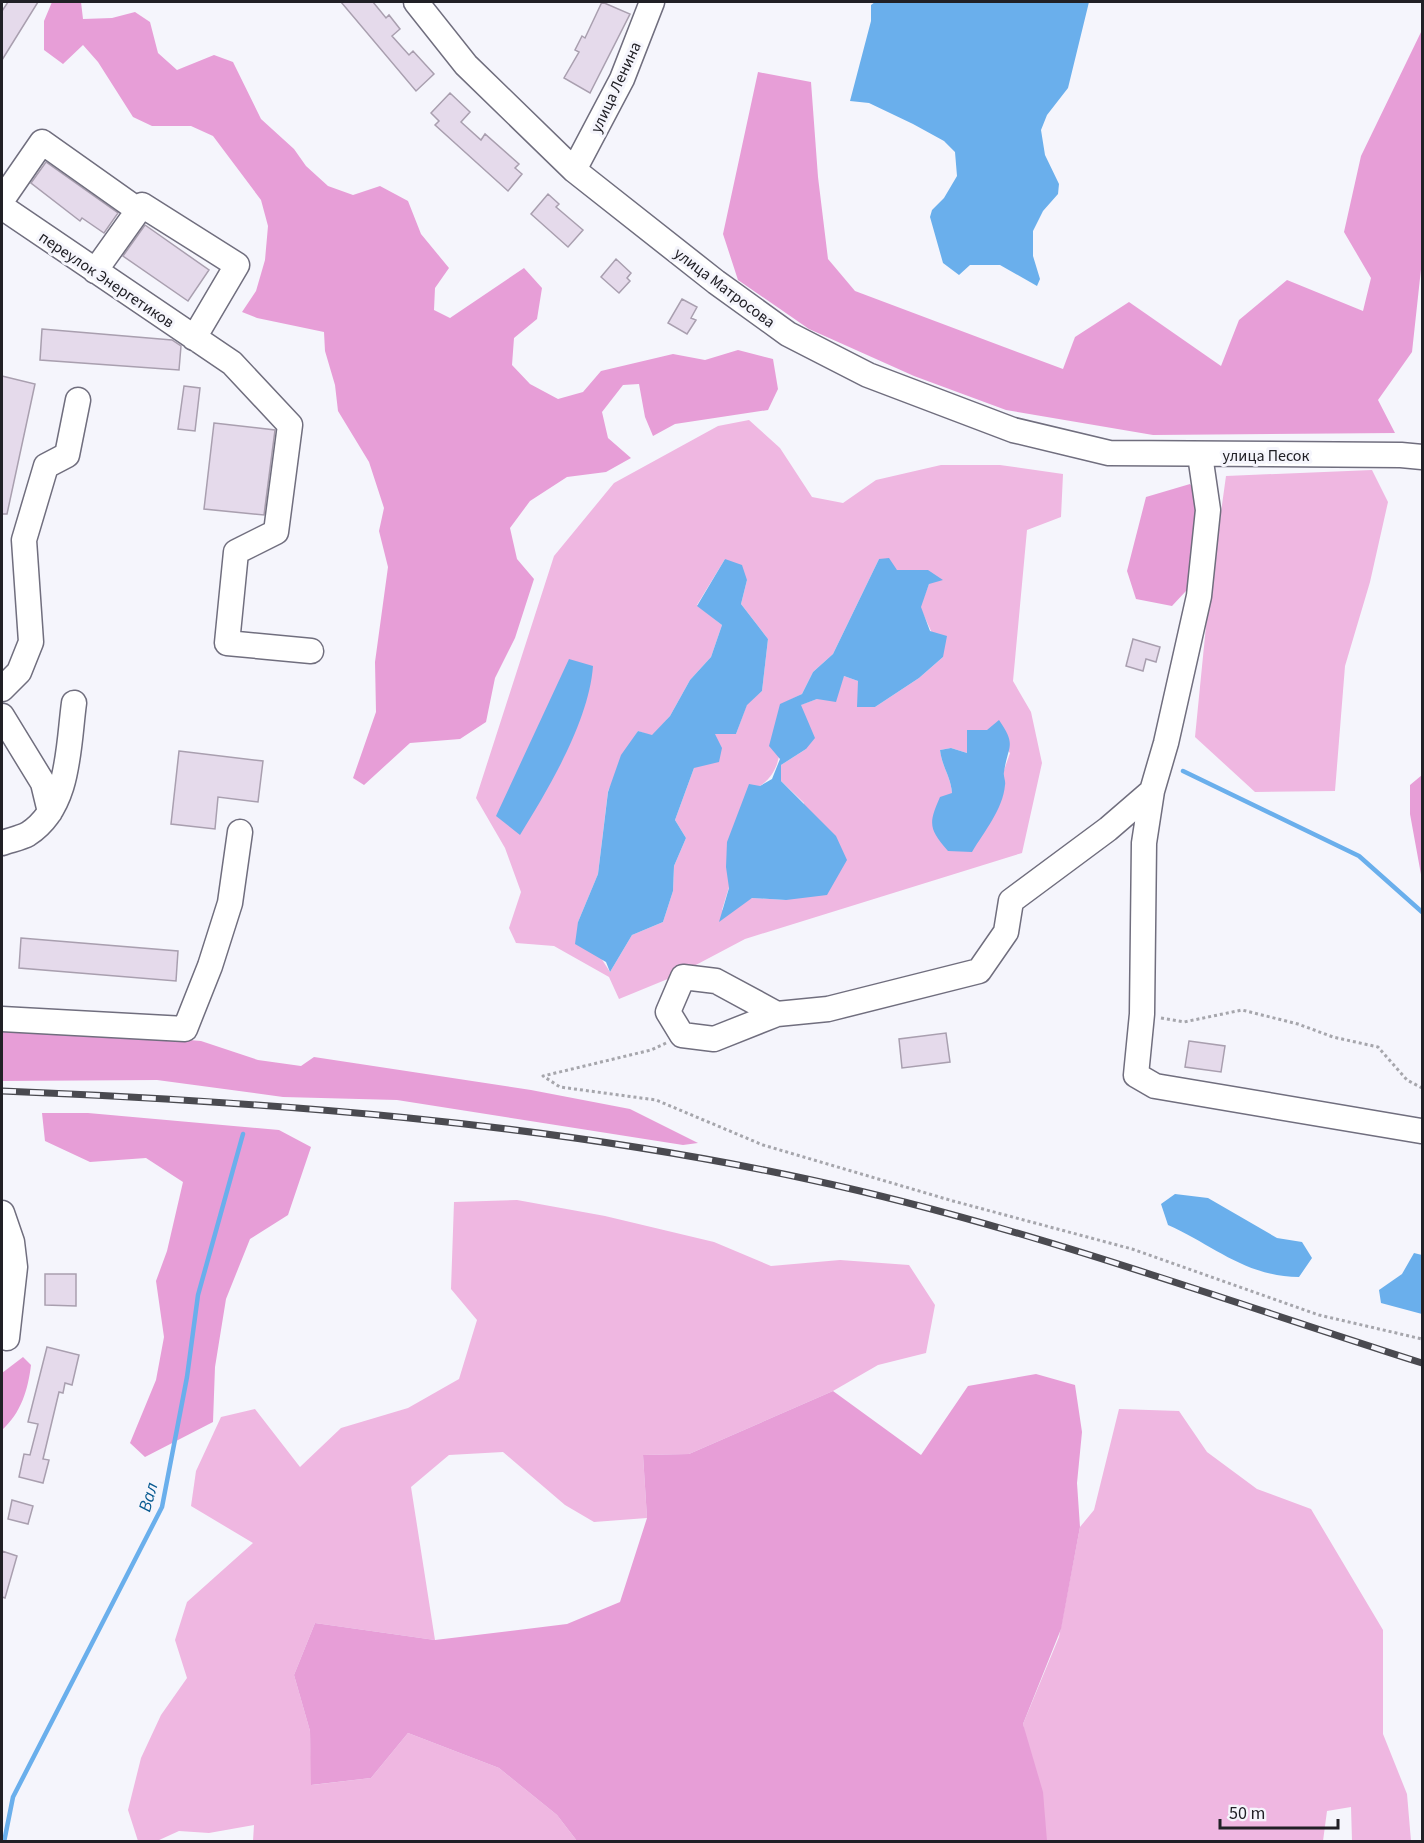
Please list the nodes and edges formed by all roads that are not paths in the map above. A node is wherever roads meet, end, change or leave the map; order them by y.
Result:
1 (416, 2) edge
2 (652, 2) edge
3 (574, 170) junction
4 (2, 200) edge
5 (2, 207) edge
6 (138, 210) junction
7 (95, 271) junction
8 (203, 344) junction
9 (78, 400) dead end
10 (1109, 453) joint
11 (1200, 455) junction
12 (1422, 457) edge
13 (311, 651) dead end
14 (2, 689) edge
15 (74, 703) dead end
16 (2, 716) edge
17 (1152, 791) junction
18 (50, 812) junction
19 (240, 832) dead end
20 (2, 843) edge
21 (777, 1014) junction
22 (2, 1019) edge
23 (1421, 1131) edge
24 (2, 1213) edge
25 (7, 1338) dead end

1 - 3 street, улица Матросова
2 - 3 street, улица Ленина
3 - 10 street, улица Матросова
4 - 6 street
5 - 7 street, переулок Энергетиков
6 - 7 street
6 - 8 street
7 - 8 street, переулок Энергетиков
8 - 13 street, переулок Энергетиков
9 - 14 street
10 - 11 street, улица Песок
11 - 12 street, улица Песок
11 - 17 street
15 - 18 street
16 - 18 street
17 - 21 street
17 - 23 street
18 - 20 street
19 - 22 street
21 - 21 street
24 - 25 street

